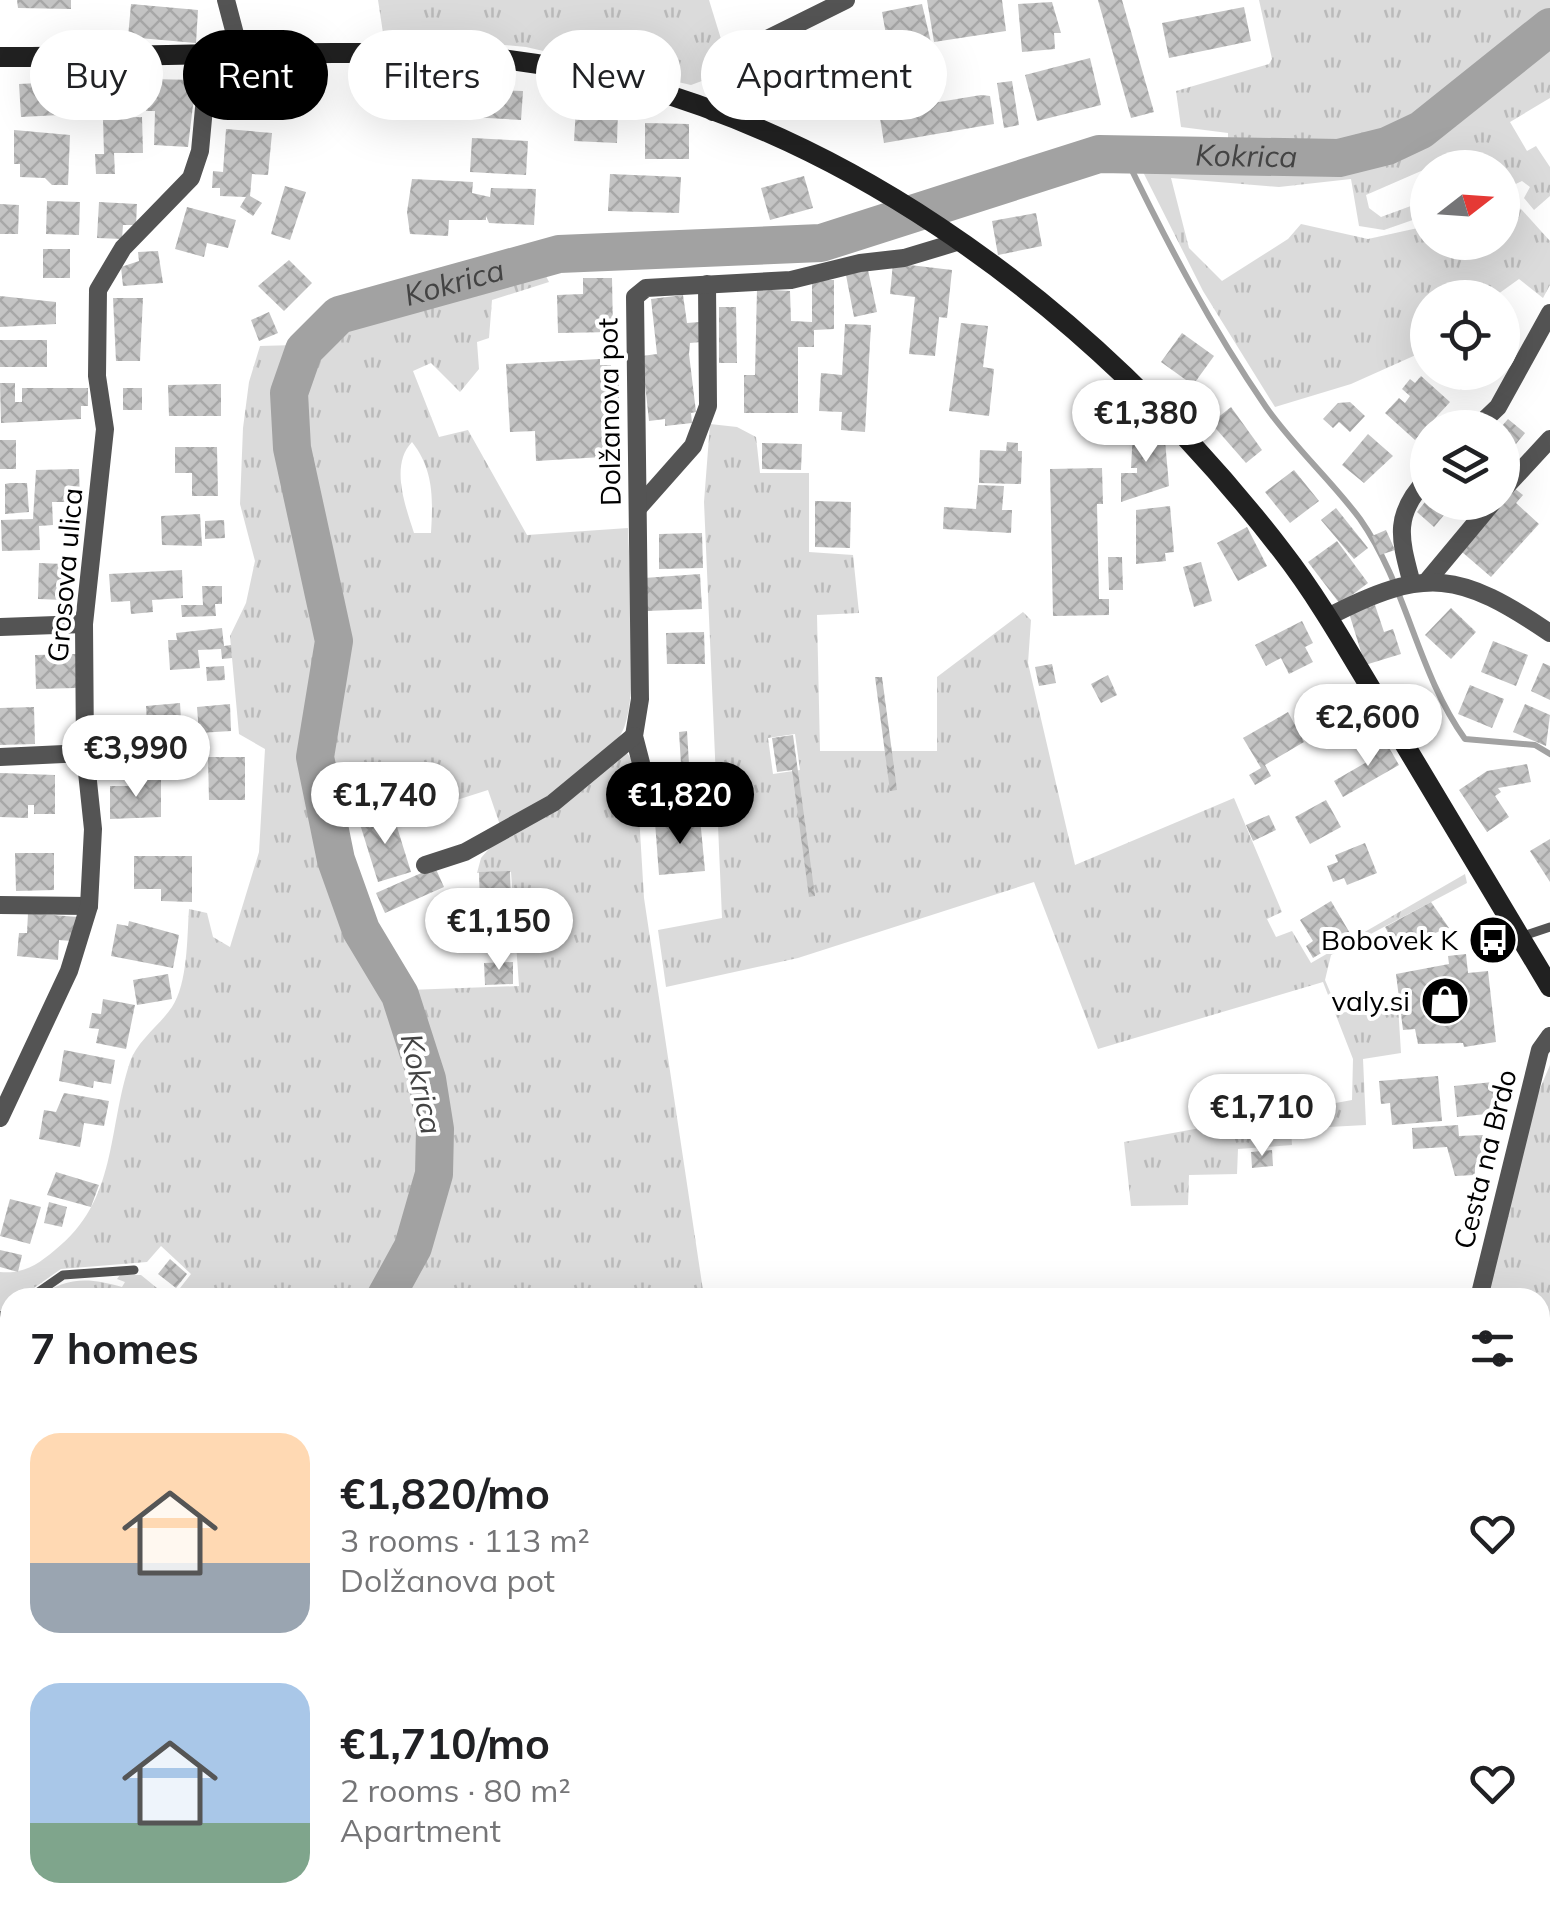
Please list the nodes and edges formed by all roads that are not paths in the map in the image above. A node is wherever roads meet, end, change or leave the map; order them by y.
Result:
1 (226, 0) edge
2 (846, 0) edge
3 (234, 30) edge
4 (785, 30) edge
5 (183, 54) edge
6 (328, 54) edge
7 (0, 58) edge
8 (701, 108) edge
9 (203, 120) edge
10 (733, 120) edge
11 (958, 242) junction
12 (707, 284) junction
13 (1550, 313) edge
14 (1495, 410) edge
15 (1550, 439) edge
16 (1520, 472) edge
17 (1410, 505) edge
18 (638, 507) junction
19 (1477, 520) edge
20 (1420, 582) junction
21 (1328, 617) junction
22 (84, 624) junction
23 (0, 628) edge
24 (1550, 633) edge
25 (634, 736) junction
26 (85, 753) junction
27 (0, 757) edge
28 (641, 763) dead end
29 (425, 865) dead end
30 (0, 905) edge
31 (89, 906) junction
32 (1550, 927) edge
33 (1520, 937) junction
34 (1550, 987) edge
35 (1550, 1036) edge
36 (0, 1118) edge
37 (134, 1270) dead end
38 (44, 1288) edge
39 (1481, 1288) edge

1 - 3 street
2 - 4 street
5 - 7 street
6 - 8 street
9 - 22 street, Grosova ulica
10 - 11 street
11 - 12 street, Dolžanova pot
11 - 21 street
12 - 18 street
12 - 18 street, Dolžanova pot
13 - 14 street
15 - 16 street
17 - 20 street
18 - 25 street, Dolžanova pot
19 - 20 street
20 - 21 street
20 - 24 street
21 - 33 street
22 - 23 street
22 - 26 street, Grosova ulica
25 - 28 street, Dolžanova pot
25 - 29 street
26 - 27 street
26 - 31 street, Grosova ulica
30 - 31 street
31 - 36 street, Grosova ulica
32 - 33 lane
33 - 34 street
35 - 39 street, Cesta na Brdo
37 - 38 lane

